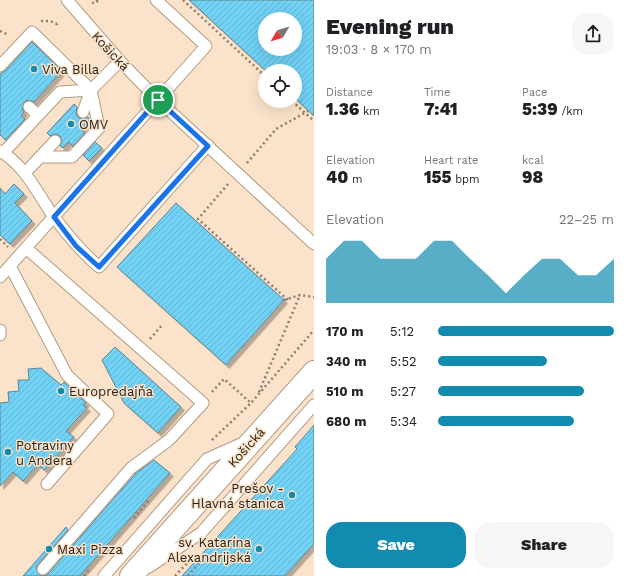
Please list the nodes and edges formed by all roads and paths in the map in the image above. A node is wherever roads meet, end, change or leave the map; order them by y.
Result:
1 (67, 0) edge
2 (97, 0) edge
3 (156, 0) edge
4 (183, 0) edge
5 (92, 3) dead end
6 (0, 31) edge
7 (9, 35) dead end
8 (120, 61) junction
9 (0, 66) edge
10 (258, 70) edge
11 (91, 90) junction
12 (158, 100) junction
13 (29, 107) dead end
14 (300, 108) edge
15 (308, 111) dead end
16 (83, 112) dead end
17 (305, 113) junction
18 (38, 115) junction
19 (314, 121) edge
20 (55, 141) dead end
21 (208, 146) junction
22 (1, 152) edge
23 (40, 157) junction
24 (25, 173) junction
25 (238, 173) junction
26 (54, 217) junction
27 (0, 239) edge
28 (314, 244) edge
29 (22, 252) junction
30 (10, 266) junction
31 (0, 277) edge
32 (300, 295) junction
33 (314, 297) edge
34 (284, 300) dead end
35 (288, 300) junction
36 (163, 324) dead end
37 (0, 330) edge
38 (0, 335) edge
39 (141, 349) junction
40 (314, 372) edge
41 (224, 379) dead end
42 (257, 395) dead end
43 (251, 403) dead end
44 (314, 405) edge
45 (255, 437) junction
46 (47, 484) dead end
47 (200, 562) dead end
48 (43, 569) dead end
49 (104, 576) edge
50 (131, 576) edge
51 (135, 576) edge
52 (188, 576) edge

1 - 8 lane, Košická
2 - 5 path
3 - 12 lane
4 - 10 path
6 - 7 path
8 - 11 lane
8 - 12 lane, Košická
9 - 11 lane
11 - 16 lane
11 - 18 lane
11 - 23 lane
12 - 21 lane, Košická
12 - 26 lane
13 - 18 lane
14 - 17 path
15 - 17 path
17 - 19 path
17 - 25 path
18 - 22 lane
20 - 23 lane
21 - 25 lane, Košická
21 - 26 lane
22 - 24 lane
23 - 24 lane
24 - 26 lane
25 - 28 lane, Košická
25 - 35 path
26 - 29 lane
27 - 29 path
29 - 30 lane
29 - 39 lane
30 - 31 lane
30 - 46 lane
32 - 33 path
32 - 35 path
32 - 42 path
34 - 35 path
36 - 39 path
37 - 38 lane
39 - 48 lane
40 - 45 street, Košická
41 - 43 path
44 - 51 lane
45 - 49 lane
45 - 50 street, Košická
47 - 52 path

